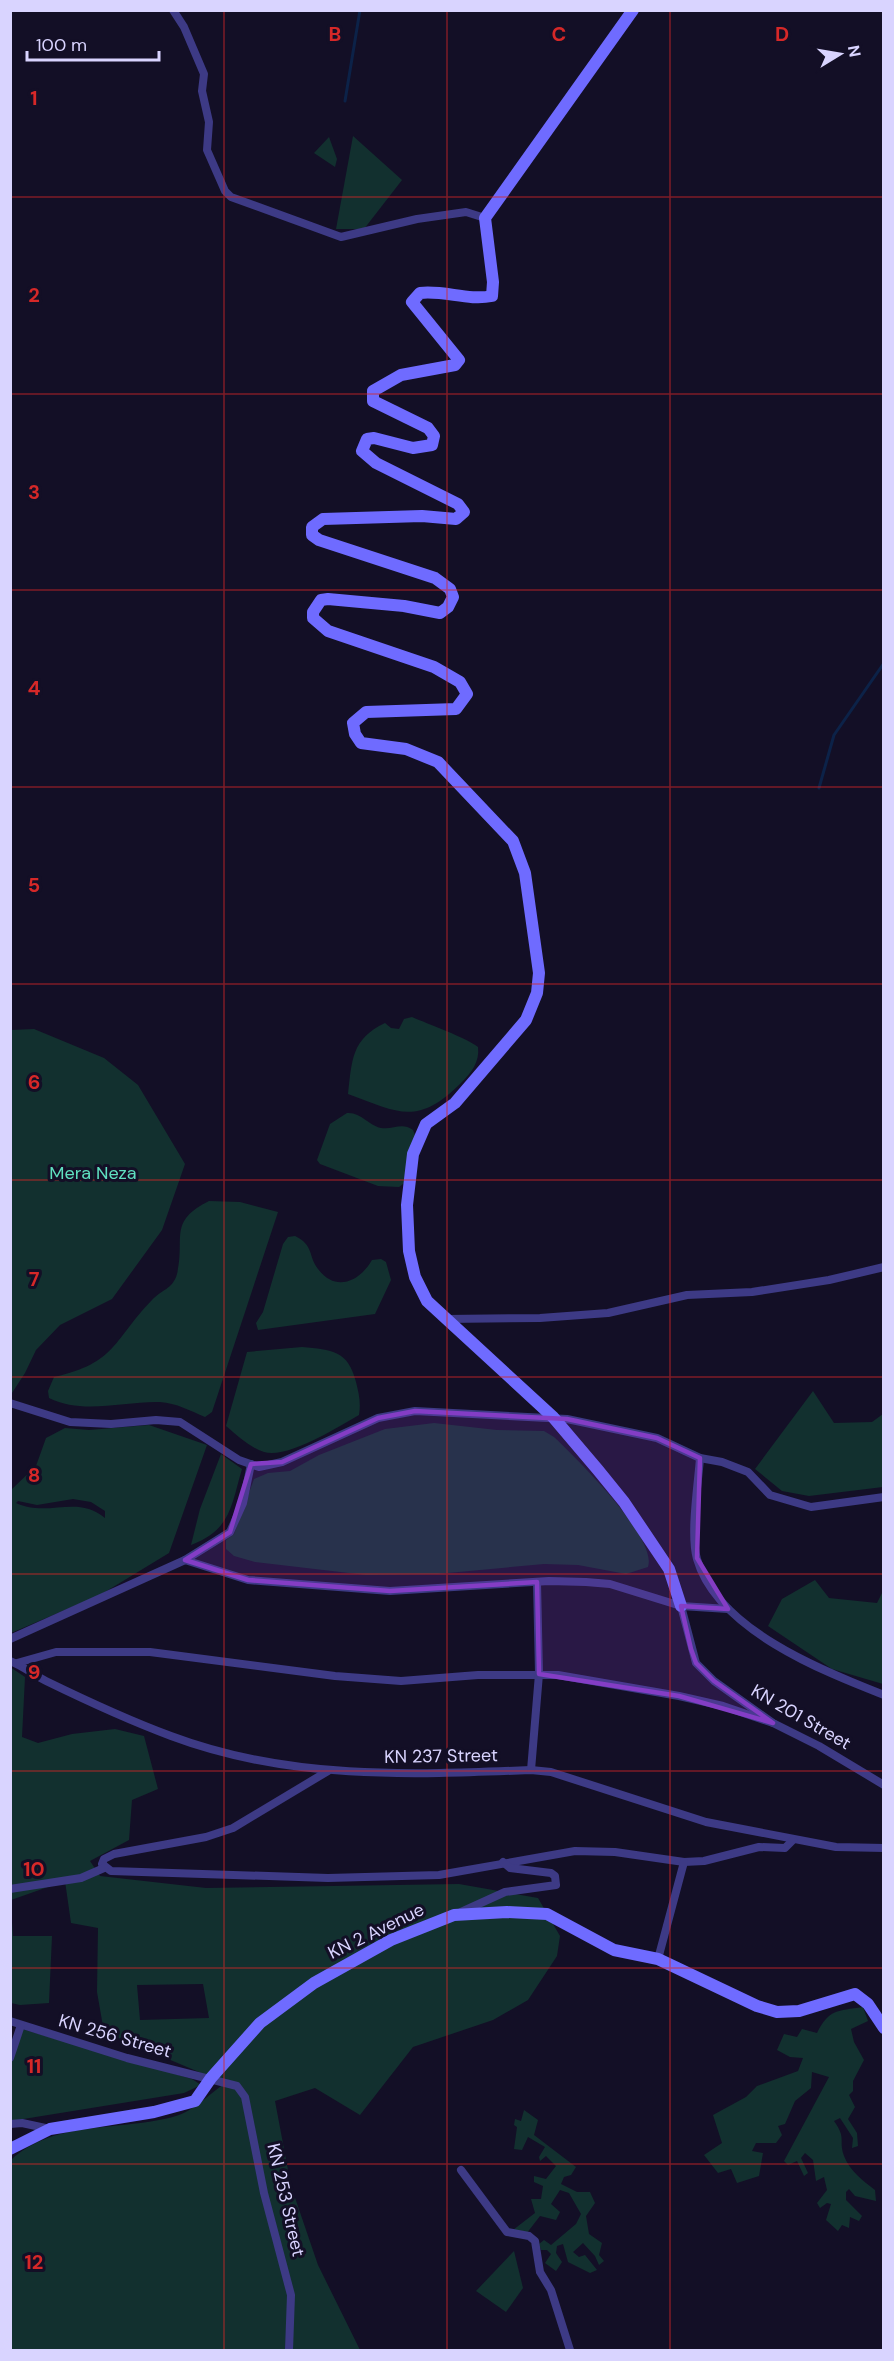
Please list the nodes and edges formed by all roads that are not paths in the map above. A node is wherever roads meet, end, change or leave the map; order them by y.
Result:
1 (173, 10) edge
2 (633, 10) edge
3 (485, 218) junction
4 (884, 1267) edge
5 (445, 1319) junction
6 (10, 1403) edge
7 (553, 1417) junction
8 (700, 1458) junction
9 (251, 1464) junction
10 (884, 1497) edge
11 (185, 1560) junction
12 (537, 1582) junction
13 (681, 1606) junction
14 (728, 1609) junction
15 (10, 1639) edge
16 (14, 1662) edge
17 (539, 1674) junction
18 (884, 1695) edge
19 (773, 1723) junction
20 (531, 1770) junction
21 (328, 1771) junction
22 (884, 1785) edge
23 (793, 1840) junction
24 (884, 1848) edge
25 (503, 1862) junction
26 (684, 1862) junction
27 (104, 1868) junction
28 (10, 1889) edge
29 (454, 1915) junction
30 (658, 1959) junction
31 (10, 2021) edge
32 (21, 2025) junction
33 (884, 2028) edge
34 (10, 2058) edge
35 (211, 2078) junction
36 (10, 2124) edge
37 (50, 2129) junction
38 (10, 2150) edge
39 (461, 2170) dead end
40 (289, 2350) edge
41 (570, 2350) edge

1 - 3 street
2 - 3 street
3 - 5 street
4 - 5 street
5 - 7 street
6 - 9 street
7 - 8 street
7 - 9 street
7 - 13 street
8 - 10 street
8 - 14 street
9 - 11 street
11 - 12 street
11 - 15 street
12 - 13 street
12 - 17 street
13 - 14 street
13 - 19 street, KN 201 Street
14 - 18 street
16 - 17 street
16 - 21 street, KN 237 Street
17 - 19 street
17 - 20 street
19 - 22 street, KN 201 Street
20 - 21 street, KN 237 Street
20 - 23 street, KN 237 Street
21 - 27 street
23 - 24 street, KN 237 Street
23 - 26 street
25 - 26 street
25 - 27 street
25 - 29 street
26 - 30 street
27 - 28 street
29 - 30 street, KN 2 Avenue
29 - 35 street, KN 2 Avenue
30 - 33 street, KN 2 Avenue
31 - 32 street, KN 256 Street
32 - 34 street
32 - 35 street, KN 256 Street
35 - 37 street, KN 2 Avenue
35 - 40 street, KN 253 Street
36 - 37 street
37 - 38 street, KN 2 Avenue
39 - 41 street

